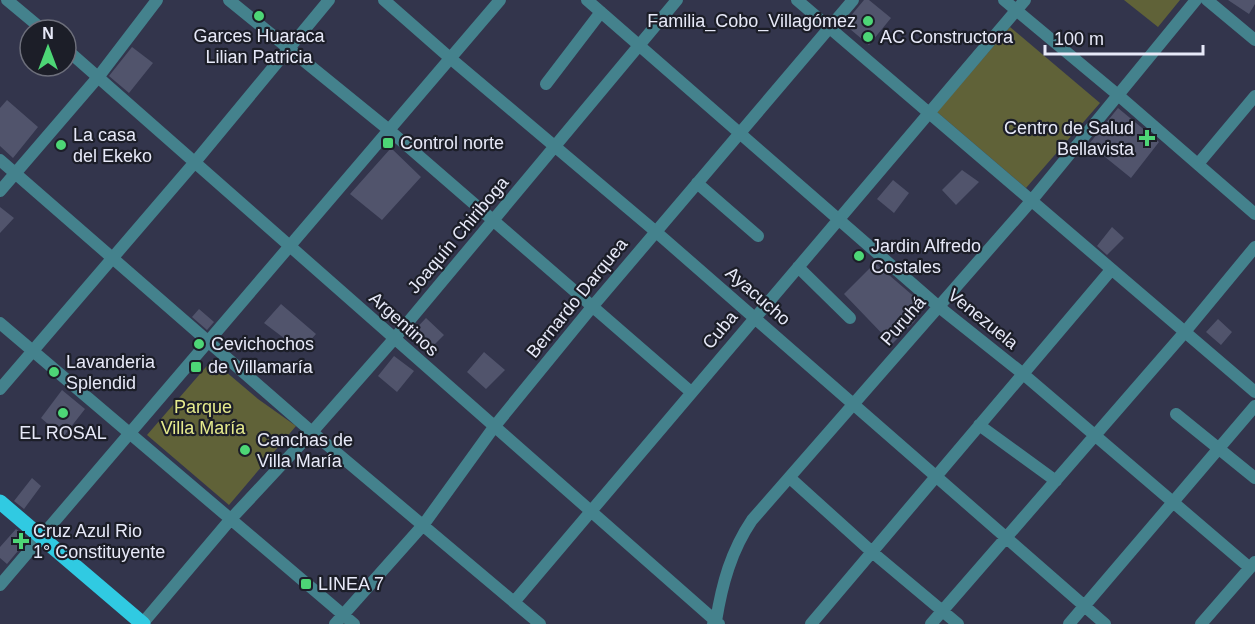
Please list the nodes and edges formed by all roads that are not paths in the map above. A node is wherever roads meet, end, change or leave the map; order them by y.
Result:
1 (7, 0) edge
2 (157, 0) edge
3 (229, 0) edge
4 (329, 0) edge
5 (384, 0) edge
6 (500, 0) edge
7 (587, 0) edge
8 (677, 0) edge
9 (797, 0) edge
10 (853, 0) edge
11 (1004, 0) edge
12 (1025, 0) edge
13 (1196, 0) edge
14 (1208, 0) edge
15 (1016, 10) junction
16 (601, 12) junction
17 (29, 18) edge
18 (829, 28) junction
19 (1255, 40) edge
20 (639, 45) junction
21 (289, 47) junction
22 (450, 58) junction
23 (78, 59) edge
24 (99, 76) junction
25 (546, 84) dead end
26 (1118, 95) junction
27 (1255, 96) edge
28 (929, 114) junction
29 (389, 130) junction
30 (740, 133) junction
31 (555, 147) junction
32 (0, 160) edge
33 (195, 162) junction
34 (1198, 164) junction
35 (15, 173) junction
36 (696, 183) junction
37 (0, 191) edge
38 (1032, 200) junction
39 (1255, 214) edge
40 (839, 219) junction
41 (493, 221) junction
42 (655, 231) junction
43 (758, 236) dead end
44 (290, 246) junction
45 (1255, 247) edge
46 (111, 258) junction
47 (798, 267) junction
48 (1111, 270) junction
49 (592, 307) junction
50 (939, 307) junction
51 (755, 317) junction
52 (850, 318) dead end
53 (0, 323) edge
54 (1184, 333) junction
55 (394, 339) junction
56 (207, 342) junction
57 (32, 351) junction
58 (1022, 374) junction
59 (0, 389) edge
60 (692, 392) junction
61 (1255, 392) edge
62 (855, 404) junction
63 (1255, 406) edge
64 (1176, 414) dead end
65 (979, 425) junction
66 (494, 427) junction
67 (312, 432) junction
68 (129, 434) junction
69 (1095, 437) junction
70 (1219, 449) junction
71 (936, 476) junction
72 (790, 478) junction
73 (1255, 478) edge
74 (1056, 481) junction
75 (0, 502) edge
76 (1173, 502) junction
77 (592, 512) junction
78 (230, 520) junction
79 (424, 524) junction
80 (40, 537) junction
81 (1007, 538) junction
82 (872, 552) junction
83 (1253, 565) edge
84 (0, 585) edge
85 (514, 602) junction
86 (1084, 606) junction
87 (943, 611) junction
88 (339, 619) edge
89 (716, 623) edge
90 (143, 624) edge
91 (354, 624) edge
92 (540, 624) edge
93 (811, 624) edge
94 (931, 624) edge
95 (958, 624) edge
96 (1069, 624) edge
97 (1105, 624) edge
98 (1201, 624) edge

1 - 17 street
2 - 24 street
3 - 21 street
4 - 21 street
5 - 22 street, Ayacucho
6 - 22 street
7 - 16 street, Venezuela
8 - 20 street, Joaquín Chiriboga
9 - 18 street
10 - 18 street, Bernardo Darquea
11 - 15 street
12 - 15 street, Cuba
13 - 26 street, Puruhá
14 - 19 street
15 - 26 street
15 - 28 street, Cuba
16 - 20 street, Venezuela
16 - 25 street
18 - 28 street
18 - 30 street, Bernardo Darquea
20 - 30 street, Venezuela
20 - 31 street, Joaquín Chiriboga
21 - 29 street
21 - 33 street
22 - 29 street
22 - 31 street, Ayacucho
23 - 24 street, Argentinos
24 - 33 street, Argentinos
24 - 35 street
26 - 34 street
26 - 38 street, Puruhá
27 - 34 street
28 - 38 street
28 - 40 street, Cuba
29 - 41 street
29 - 44 street
30 - 36 street, Bernardo Darquea
30 - 40 street, Venezuela
31 - 41 street, Joaquín Chiriboga
31 - 42 street, Ayacucho
32 - 35 street
33 - 44 street, Argentinos
33 - 46 street
34 - 39 street
35 - 37 street
35 - 46 street
36 - 42 street, Bernardo Darquea
36 - 43 street
38 - 48 street
38 - 50 street, Puruhá
40 - 47 street, Cuba
40 - 50 street, Venezuela
41 - 49 street
41 - 55 street, Joaquín Chiriboga
42 - 49 street, Bernardo Darquea
42 - 51 street, Ayacucho
44 - 55 street, Argentinos
44 - 56 street
45 - 54 street
46 - 56 street
46 - 57 street
47 - 51 street, Cuba
47 - 52 street
48 - 54 street
48 - 58 street
49 - 60 street
49 - 66 street, Bernardo Darquea
50 - 58 street, Venezuela
50 - 62 street, Puruhá
51 - 60 street, Cuba
51 - 62 street, Ayacucho
53 - 57 street
54 - 61 street
54 - 69 street
55 - 66 street, Argentinos
55 - 67 street, Joaquín Chiriboga
56 - 67 street
56 - 68 street
57 - 59 street
57 - 68 street
58 - 65 street
58 - 69 street, Venezuela
60 - 77 street, Cuba
62 - 71 street, Ayacucho
62 - 72 street, Puruhá
63 - 70 street
64 - 70 street
65 - 71 street
65 - 74 street
66 - 77 street, Argentinos
66 - 79 street, Bernardo Darquea
67 - 78 street, Joaquín Chiriboga
67 - 79 street
68 - 78 street
68 - 80 street
69 - 74 street
69 - 76 street, Venezuela
70 - 73 street
70 - 76 street
71 - 81 street, Ayacucho
71 - 82 street
72 - 82 street
72 - 89 street, Puruhá
74 - 81 street
75 - 80 main road
76 - 83 street, Venezuela
76 - 86 street
77 - 85 street, Cuba
77 - 89 street, Argentinos
78 - 88 street
78 - 90 street, Joaquín Chiriboga
79 - 85 street
79 - 88 street, Bernardo Darquea
80 - 84 street
80 - 90 main road
81 - 86 street, Ayacucho
81 - 87 street
82 - 87 street
82 - 93 street
83 - 98 street
85 - 92 street
86 - 96 street
86 - 97 street, Ayacucho
87 - 94 street
87 - 95 street
88 - 91 street

